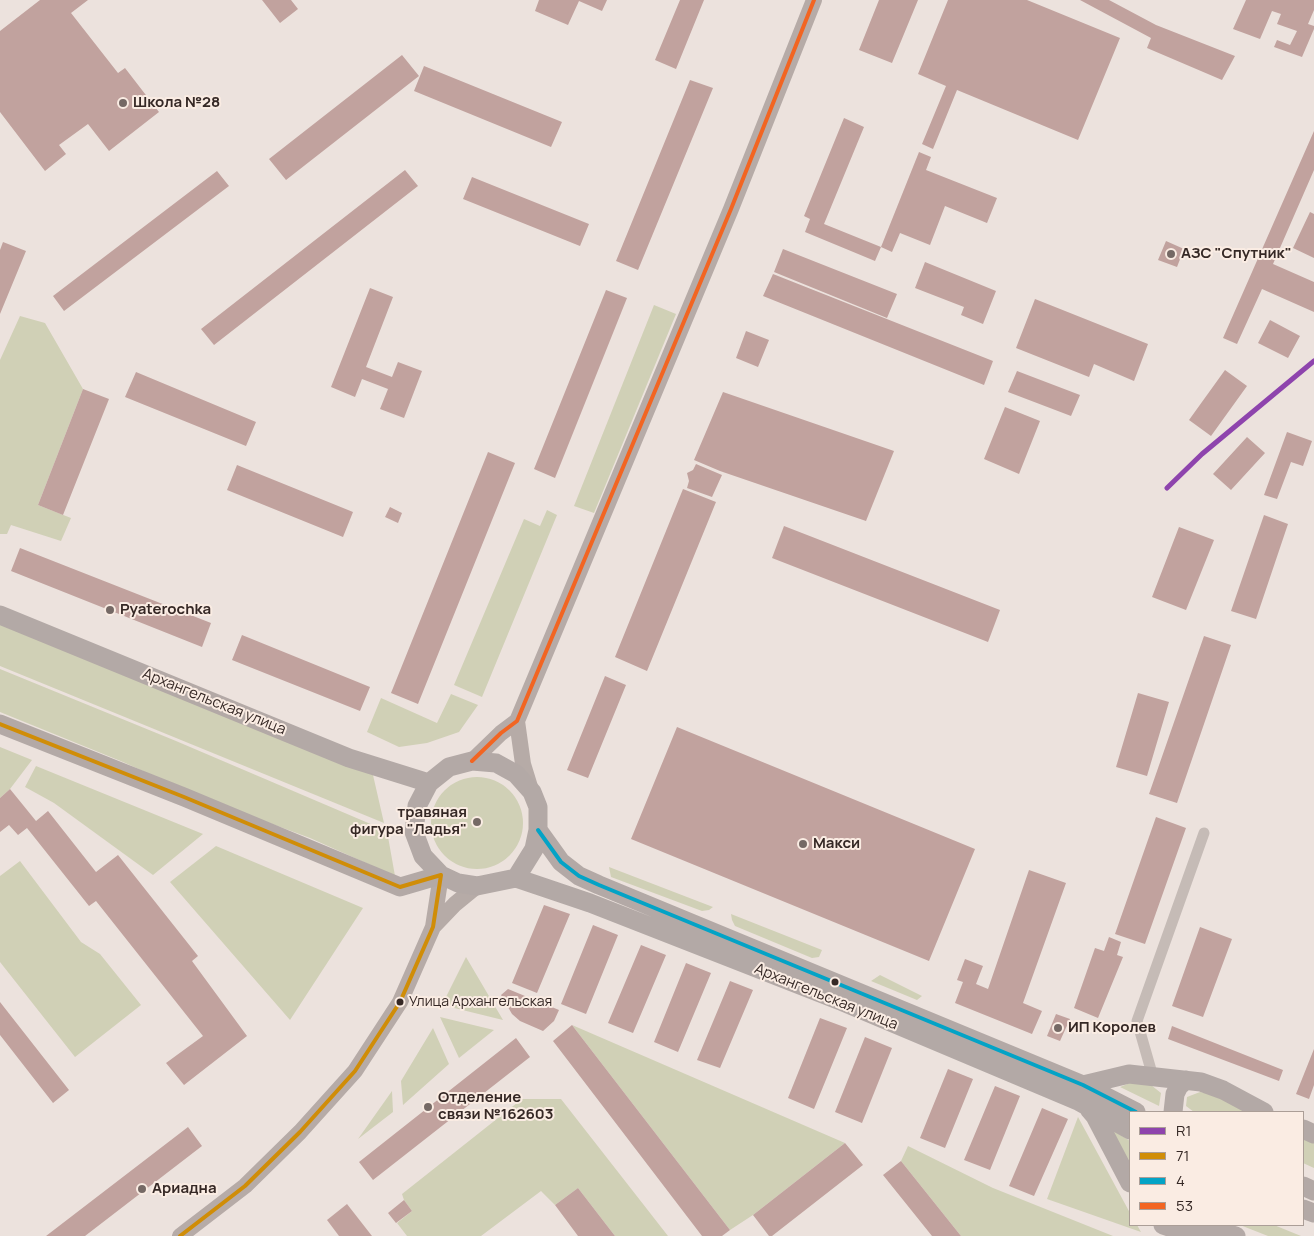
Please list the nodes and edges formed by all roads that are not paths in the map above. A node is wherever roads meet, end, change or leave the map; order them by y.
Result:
1 (814, 0) edge
2 (0, 616) edge
3 (517, 721) junction
4 (0, 724) edge
5 (472, 761) junction
6 (429, 783) junction
7 (532, 792) junction
8 (538, 830) junction
9 (1204, 833) dead end
10 (441, 875) junction
11 (516, 878) junction
12 (477, 886) junction
13 (433, 927) junction
14 (1153, 1077) junction
15 (1186, 1080) junction
16 (1080, 1093) junction
17 (1133, 1111) edge
18 (1173, 1111) edge
19 (1262, 1111) edge
20 (1129, 1129) edge
21 (1129, 1181) edge
22 (1166, 1226) edge
23 (180, 1236) edge
24 (1236, 1236) edge

1 - 3 main road
2 - 6 main road, Архангельская улица
3 - 5 main road
3 - 7 main road
4 - 10 main road
5 - 6 main road
5 - 7 main road
6 - 10 main road
7 - 8 main road
8 - 11 main road
8 - 16 main road, Архангельская улица
9 - 14 street
10 - 12 main road
10 - 13 main road
11 - 12 main road
11 - 16 main road, Архангельская улица
12 - 13 main road
13 - 23 main road
14 - 15 main road
14 - 16 main road
15 - 18 main road
15 - 19 main road
16 - 17 main road, Архангельская улица
16 - 20 main road, Архангельская улица
16 - 21 main road
22 - 24 main road

